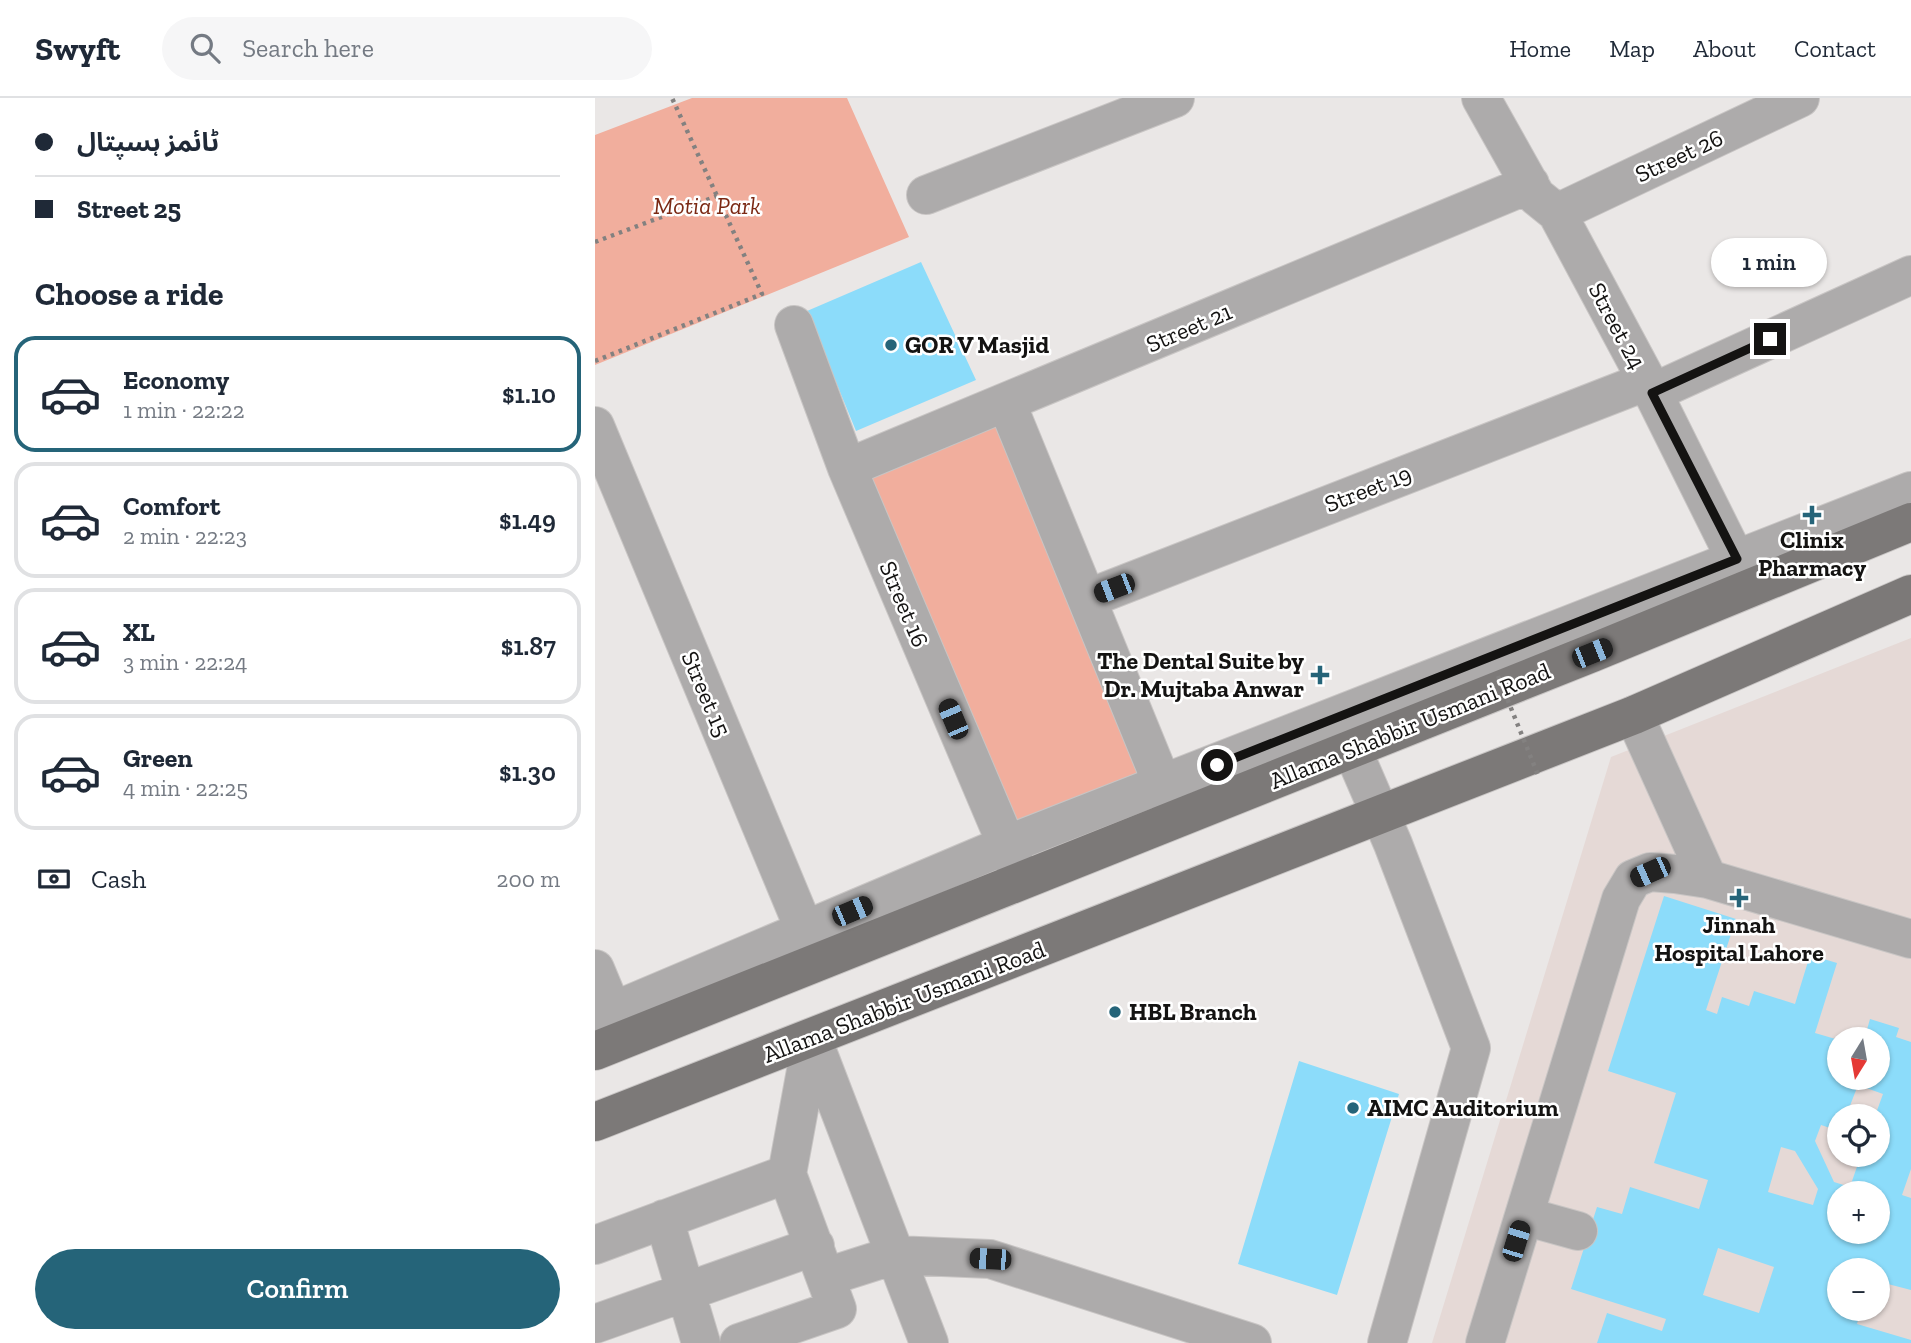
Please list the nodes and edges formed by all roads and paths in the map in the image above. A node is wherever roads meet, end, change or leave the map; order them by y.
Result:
1 (672, 98) edge
2 (1175, 98) edge
3 (1481, 98) edge
4 (1509, 98) edge
5 (1800, 98) edge
6 (1531, 184) junction
7 (926, 195) dead end
8 (717, 196) junction
9 (1557, 213) junction
10 (595, 242) edge
11 (1911, 275) edge
12 (794, 325) dead end
13 (595, 361) edge
14 (1649, 387) junction
15 (1007, 404) junction
16 (595, 426) edge
17 (847, 468) junction
18 (1911, 491) edge
19 (1911, 522) edge
20 (1744, 574) junction
21 (1911, 594) edge
22 (1089, 597) junction
23 (1498, 676) dead end
24 (1634, 715) junction
25 (1352, 749) junction
26 (1538, 775) dead end
27 (1171, 802) junction
28 (1381, 816) junction
29 (1006, 845) junction
30 (1709, 879) junction
31 (1022, 880) junction
32 (1911, 939) edge
33 (813, 946) junction
34 (595, 969) edge
35 (607, 1031) edge
36 (812, 1038) junction
37 (595, 1122) edge
38 (787, 1174) junction
39 (1524, 1216) junction
40 (664, 1219) junction
41 (1578, 1231) dead end
42 (595, 1245) edge
43 (895, 1255) junction
44 (820, 1262) junction
45 (685, 1291) junction
46 (595, 1324) edge
47 (701, 1343) edge
48 (739, 1343) edge
49 (929, 1343) edge
50 (1252, 1343) edge
51 (1387, 1343) edge
52 (1485, 1343) edge

1 - 8 path
2 - 7 street
3 - 6 street, Street 24
4 - 9 street, Street 24
5 - 9 street, Street 26
6 - 9 street, Street 24
6 - 15 street, Street 21
8 - 10 path
8 - 13 path
9 - 14 street, Street 24
11 - 14 street, Street 19
12 - 17 street, Street 16
14 - 20 street, Street 24
14 - 22 street, Street 19
15 - 17 street, Street 21
15 - 22 street
16 - 33 street, Street 15
17 - 29 street, Street 16
18 - 20 street
19 - 20 main road, Allama Shabbir Usmani Road
20 - 25 main road, Allama Shabbir Usmani Road
20 - 27 street
21 - 24 main road, Allama Shabbir Usmani Road
22 - 27 street
23 - 26 path, bridge
24 - 28 main road, Allama Shabbir Usmani Road
24 - 30 street
25 - 27 main road, Allama Shabbir Usmani Road
25 - 28 street
27 - 29 street
27 - 31 main road, Allama Shabbir Usmani Road
28 - 36 main road, Allama Shabbir Usmani Road
28 - 51 street
29 - 31 street, Street 16
29 - 33 street
30 - 32 street
30 - 39 street
31 - 33 main road, Allama Shabbir Usmani Road
33 - 35 main road, Allama Shabbir Usmani Road
34 - 35 street
36 - 37 main road, Allama Shabbir Usmani Road
36 - 38 street
36 - 43 street
38 - 40 street
38 - 44 street
39 - 41 street
39 - 52 street
40 - 42 street
40 - 45 street
43 - 44 street
43 - 49 street
43 - 50 street
44 - 45 street
44 - 48 street
45 - 46 street
45 - 47 street

